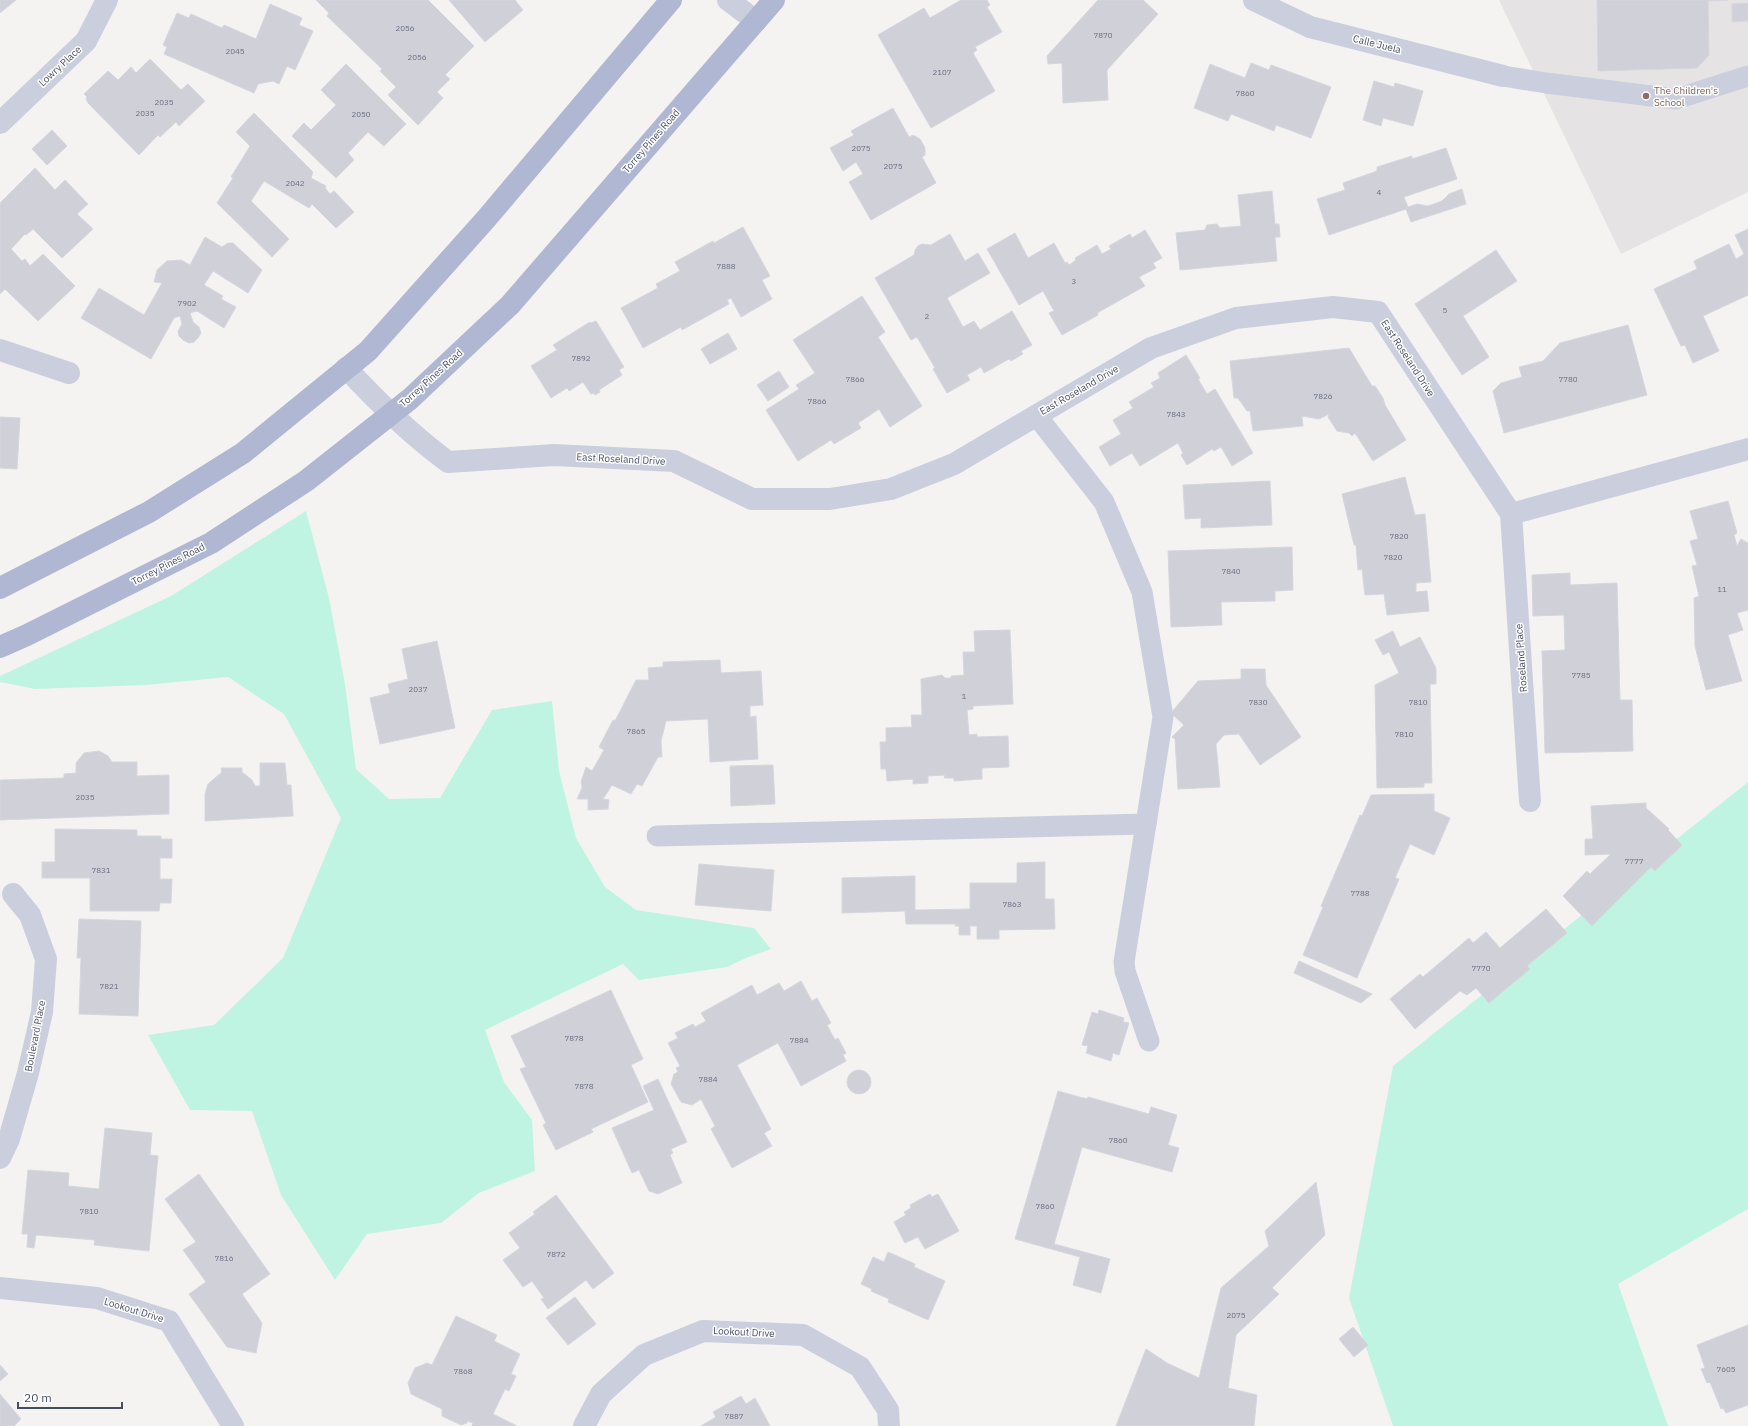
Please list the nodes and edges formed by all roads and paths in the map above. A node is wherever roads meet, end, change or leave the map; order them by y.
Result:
1 (107, 0) edge
2 (671, 0) edge
3 (728, 0) edge
4 (774, 0) edge
5 (1254, 0) edge
6 (756, 21) junction
7 (1503, 76) joint
8 (1748, 76) edge
9 (0, 123) edge
10 (0, 350) edge
11 (346, 368) junction
12 (69, 373) dead end
13 (390, 415) junction
14 (1036, 415) junction
15 (1748, 449) edge
16 (1511, 514) junction
17 (0, 588) edge
18 (0, 647) edge
19 (1530, 801) dead end
20 (1146, 824) junction
21 (657, 836) dead end
22 (13, 894) dead end
23 (1149, 1041) dead end
24 (0, 1158) edge
25 (0, 1288) edge
26 (889, 1418) edge
27 (233, 1426) edge
28 (584, 1426) edge

1 - 9 street, Lowry Place
2 - 11 main road
3 - 6 street
4 - 6 main road, Torrey Pines Road
5 - 7 street, Calle Juela
6 - 13 main road, Torrey Pines Road
7 - 8 lane
10 - 12 street
11 - 13 street, East Roseland Drive
11 - 17 main road
13 - 14 street, East Roseland Drive
13 - 18 main road, Torrey Pines Road
14 - 16 street, East Roseland Drive
14 - 20 lane
15 - 16 street
16 - 19 street, Roseland Place
20 - 21 lane
20 - 23 lane
22 - 24 street, Boulevard Place
25 - 27 street, Lookout Drive
26 - 28 street, Lookout Drive

